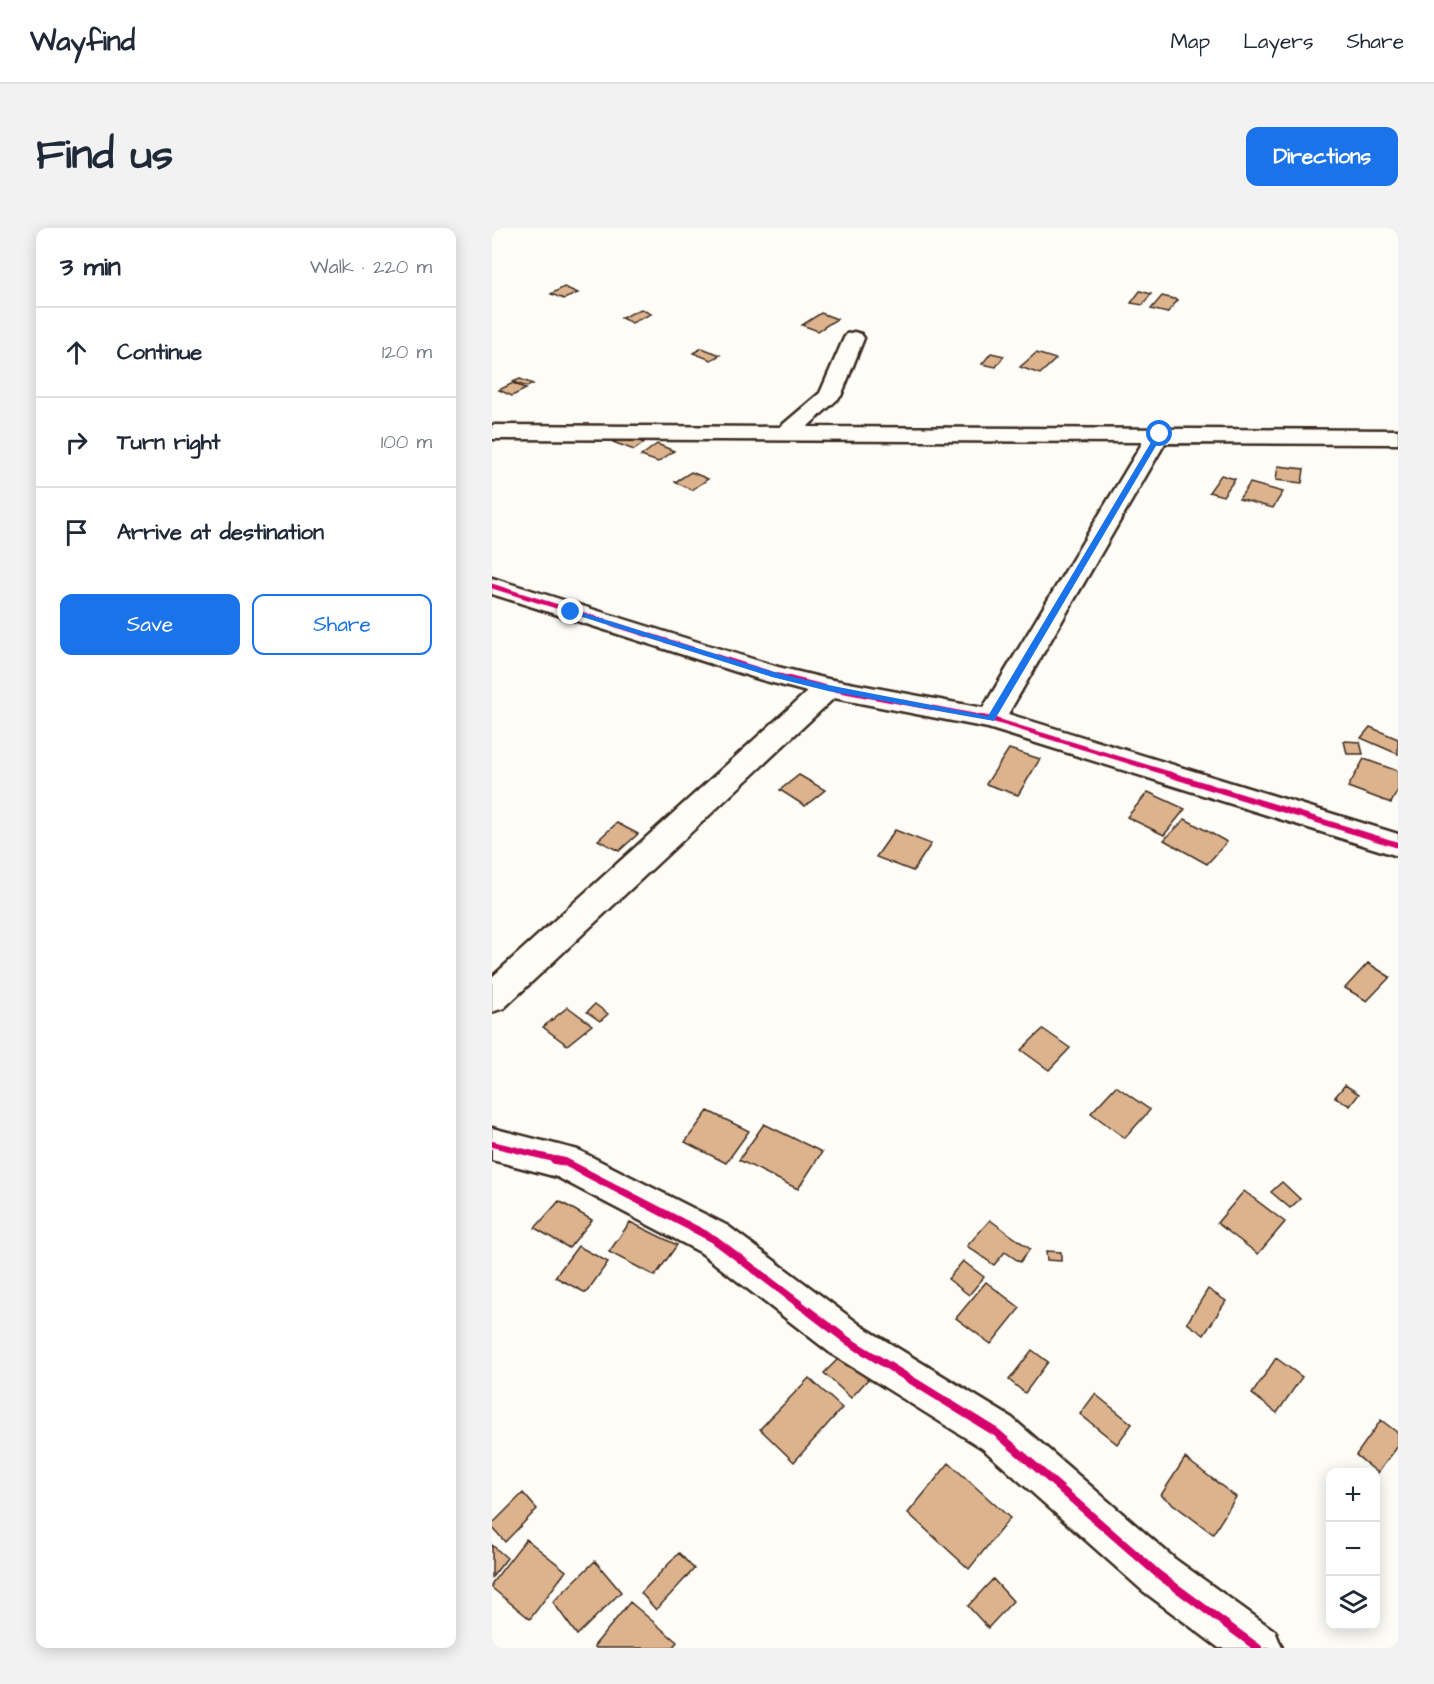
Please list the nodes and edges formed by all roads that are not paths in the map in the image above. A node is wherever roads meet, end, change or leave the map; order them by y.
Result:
1 (854, 338) dead end
2 (492, 432) edge
3 (786, 433) junction
4 (1160, 434) junction
5 (1398, 437) edge
6 (492, 586) edge
7 (828, 688) junction
8 (991, 719) junction
9 (1398, 845) edge
10 (492, 998) edge
11 (492, 1144) edge
12 (1258, 1648) edge

1 - 3 street
2 - 3 street
3 - 4 street
4 - 5 street
4 - 8 street
6 - 7 street
7 - 8 street
7 - 10 street
8 - 9 street
11 - 12 street

